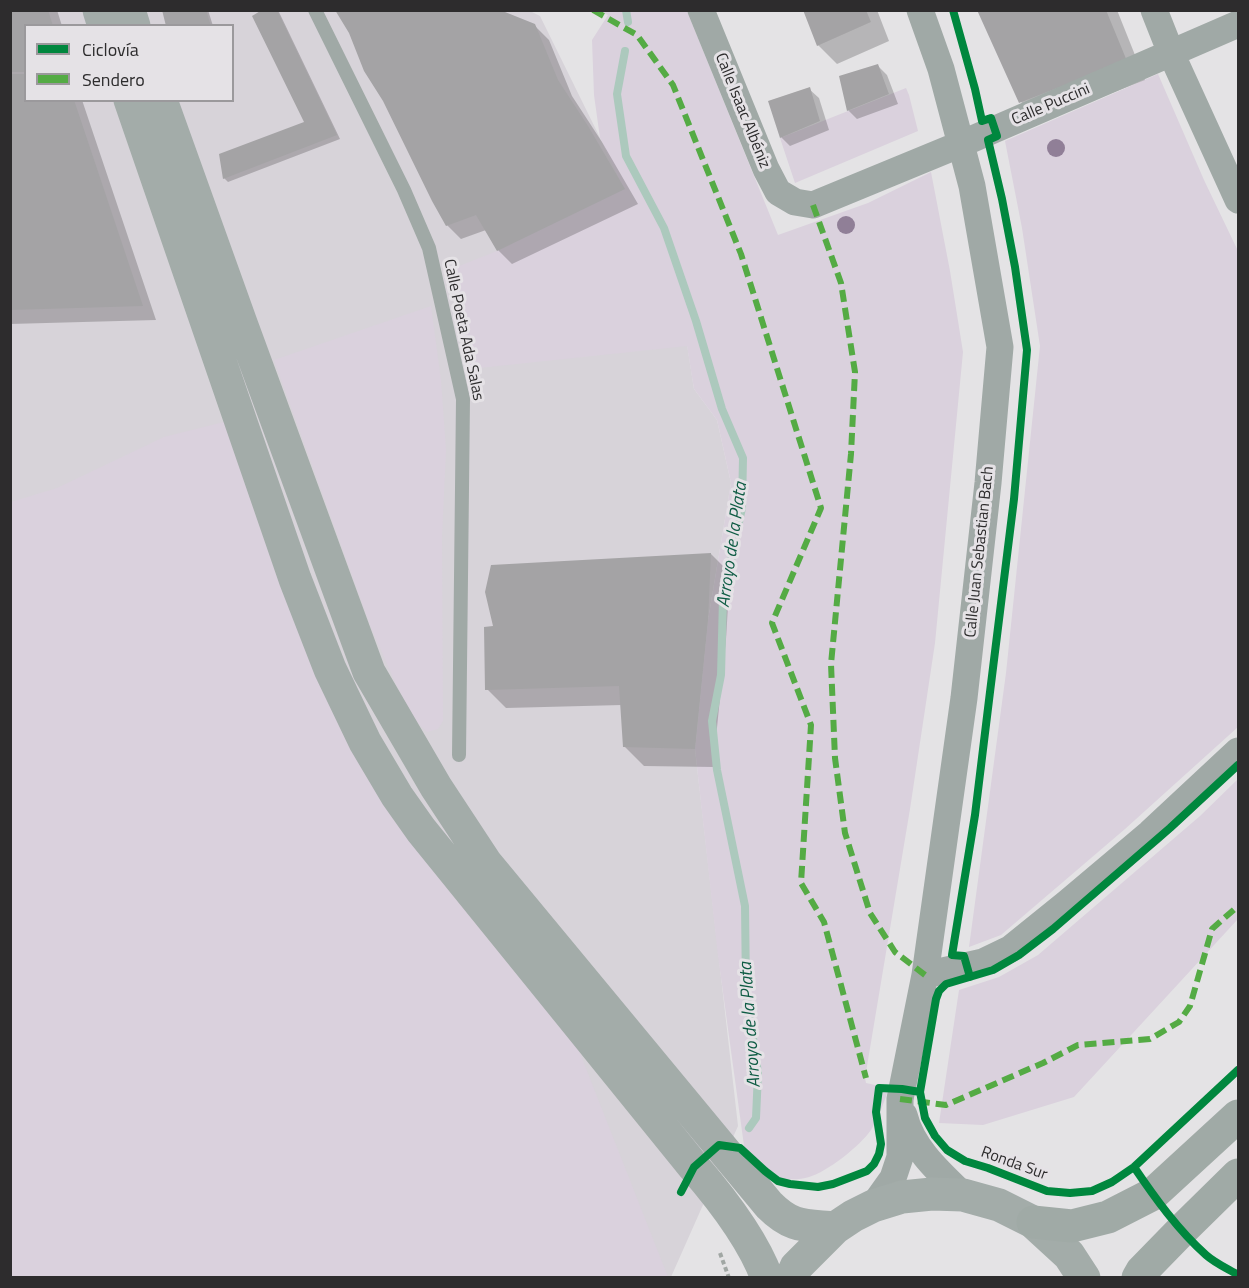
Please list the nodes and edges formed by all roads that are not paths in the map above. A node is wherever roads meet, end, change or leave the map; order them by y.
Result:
1 (315, 10) edge
2 (701, 10) edge
3 (920, 10) edge
4 (1154, 10) edge
5 (1239, 24) edge
6 (1171, 53) junction
7 (131, 102) edge
8 (162, 102) edge
9 (961, 144) junction
10 (1239, 200) edge
11 (795, 202) joint
12 (1239, 752) edge
13 (459, 754) dead end
14 (925, 975) junction
15 (900, 1099) junction
16 (1239, 1116) edge
17 (1239, 1175) edge
18 (963, 1195) junction
19 (873, 1206) junction
20 (1033, 1222) junction
21 (834, 1228) junction
22 (767, 1278) edge
23 (791, 1278) edge
24 (1084, 1278) edge
25 (1138, 1278) edge

1 - 13 lane, Calle Poeta Ada Salas
2 - 11 street, Calle Isaac Albéniz
3 - 9 street, Calle Juan Sebastian Bach
4 - 6 street
5 - 6 street, Calle Puccini
6 - 9 street, Calle Puccini
6 - 10 street
7 - 22 main road
8 - 21 main road
9 - 11 street, Calle Puccini
9 - 14 street, Calle Juan Sebastian Bach
12 - 14 street
14 - 15 street, Calle Juan Sebastian Bach
15 - 18 street, Calle Juan Sebastian Bach
15 - 19 street, Calle Juan Sebastian Bach
16 - 20 highway
17 - 25 highway
18 - 19 main road
18 - 20 main road
19 - 21 main road
20 - 24 main road
21 - 23 main road

